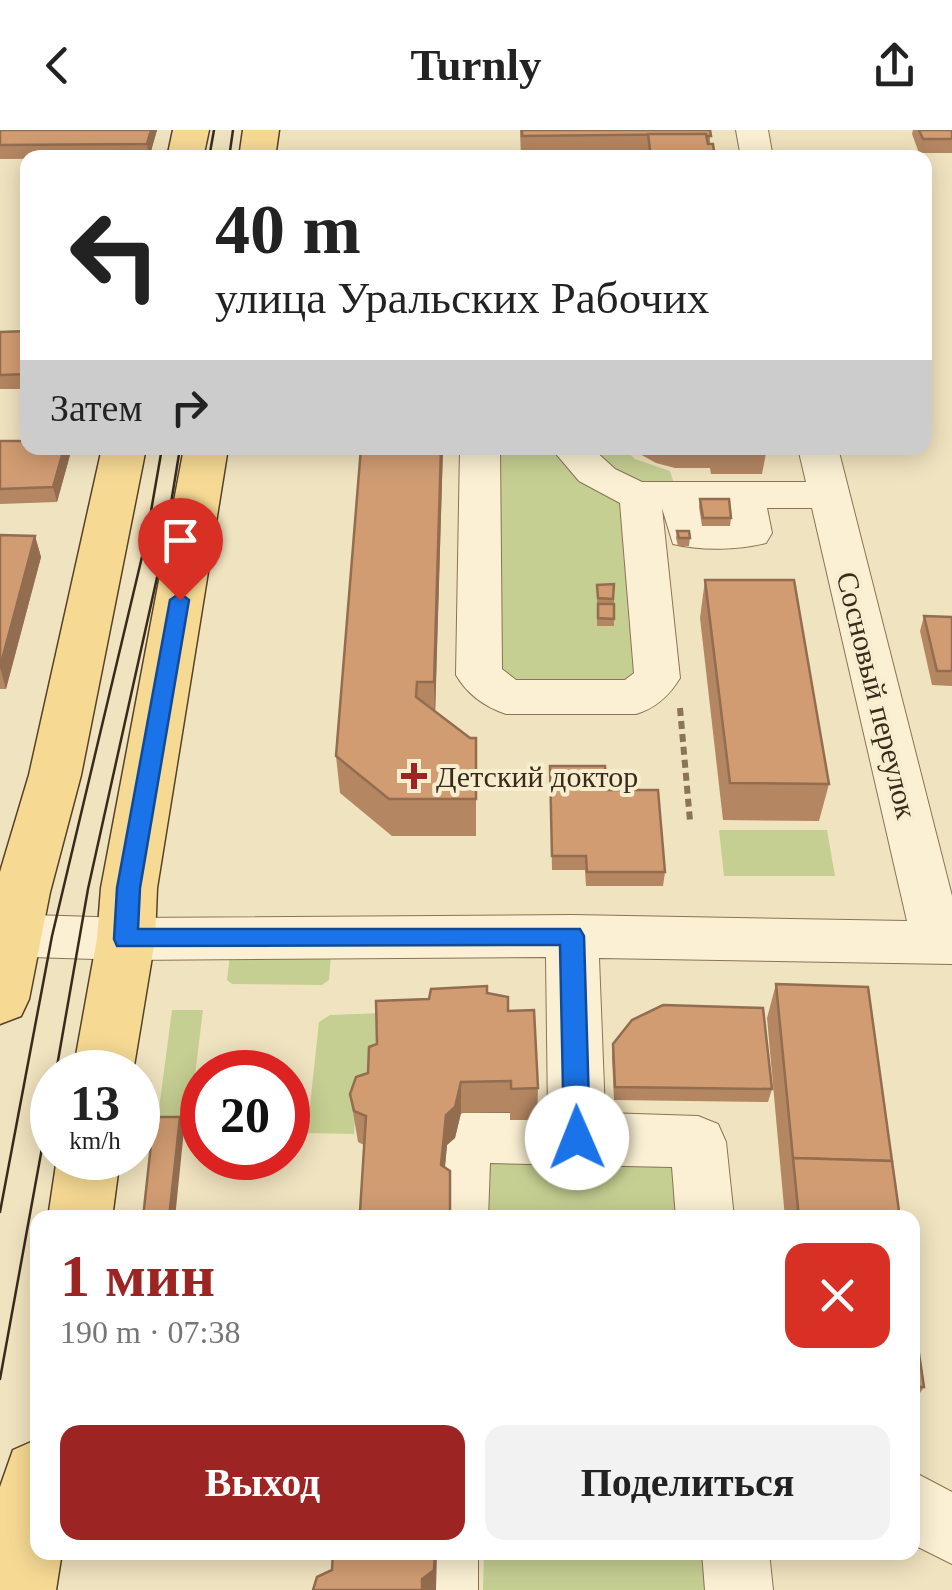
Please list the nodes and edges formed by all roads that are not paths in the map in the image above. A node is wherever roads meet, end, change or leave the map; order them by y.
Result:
1 (123, 455) edge
2 (205, 455) edge
3 (480, 455) edge
4 (576, 455) edge
5 (819, 455) edge
6 (661, 495) junction
7 (828, 495) junction
8 (7, 935) edge
9 (572, 936) junction
10 (126, 939) junction
11 (945, 943) edge
12 (0, 999) edge
13 (107, 1050) edge
14 (577, 1138) junction
15 (86, 1180) edge
16 (81, 1210) edge
17 (459, 1210) edge
18 (704, 1210) edge
19 (920, 1509) edge
20 (30, 1523) edge
21 (952, 1531) edge
22 (445, 1560) edge
23 (736, 1560) edge
24 (19, 1590) edge
25 (444, 1590) edge
26 (739, 1590) edge

1 - 8 main road
2 - 10 main road
3 - 6 street
4 - 6 street
5 - 7 street, Сосновый переулок
6 - 7 street
7 - 11 street, Сосновый переулок
8 - 10 street
8 - 12 main road
9 - 10 street
9 - 11 street
9 - 14 street
10 - 13 main road
14 - 17 street
14 - 18 street
15 - 16 main road
19 - 21 street
20 - 24 main road
22 - 25 street
23 - 26 street

